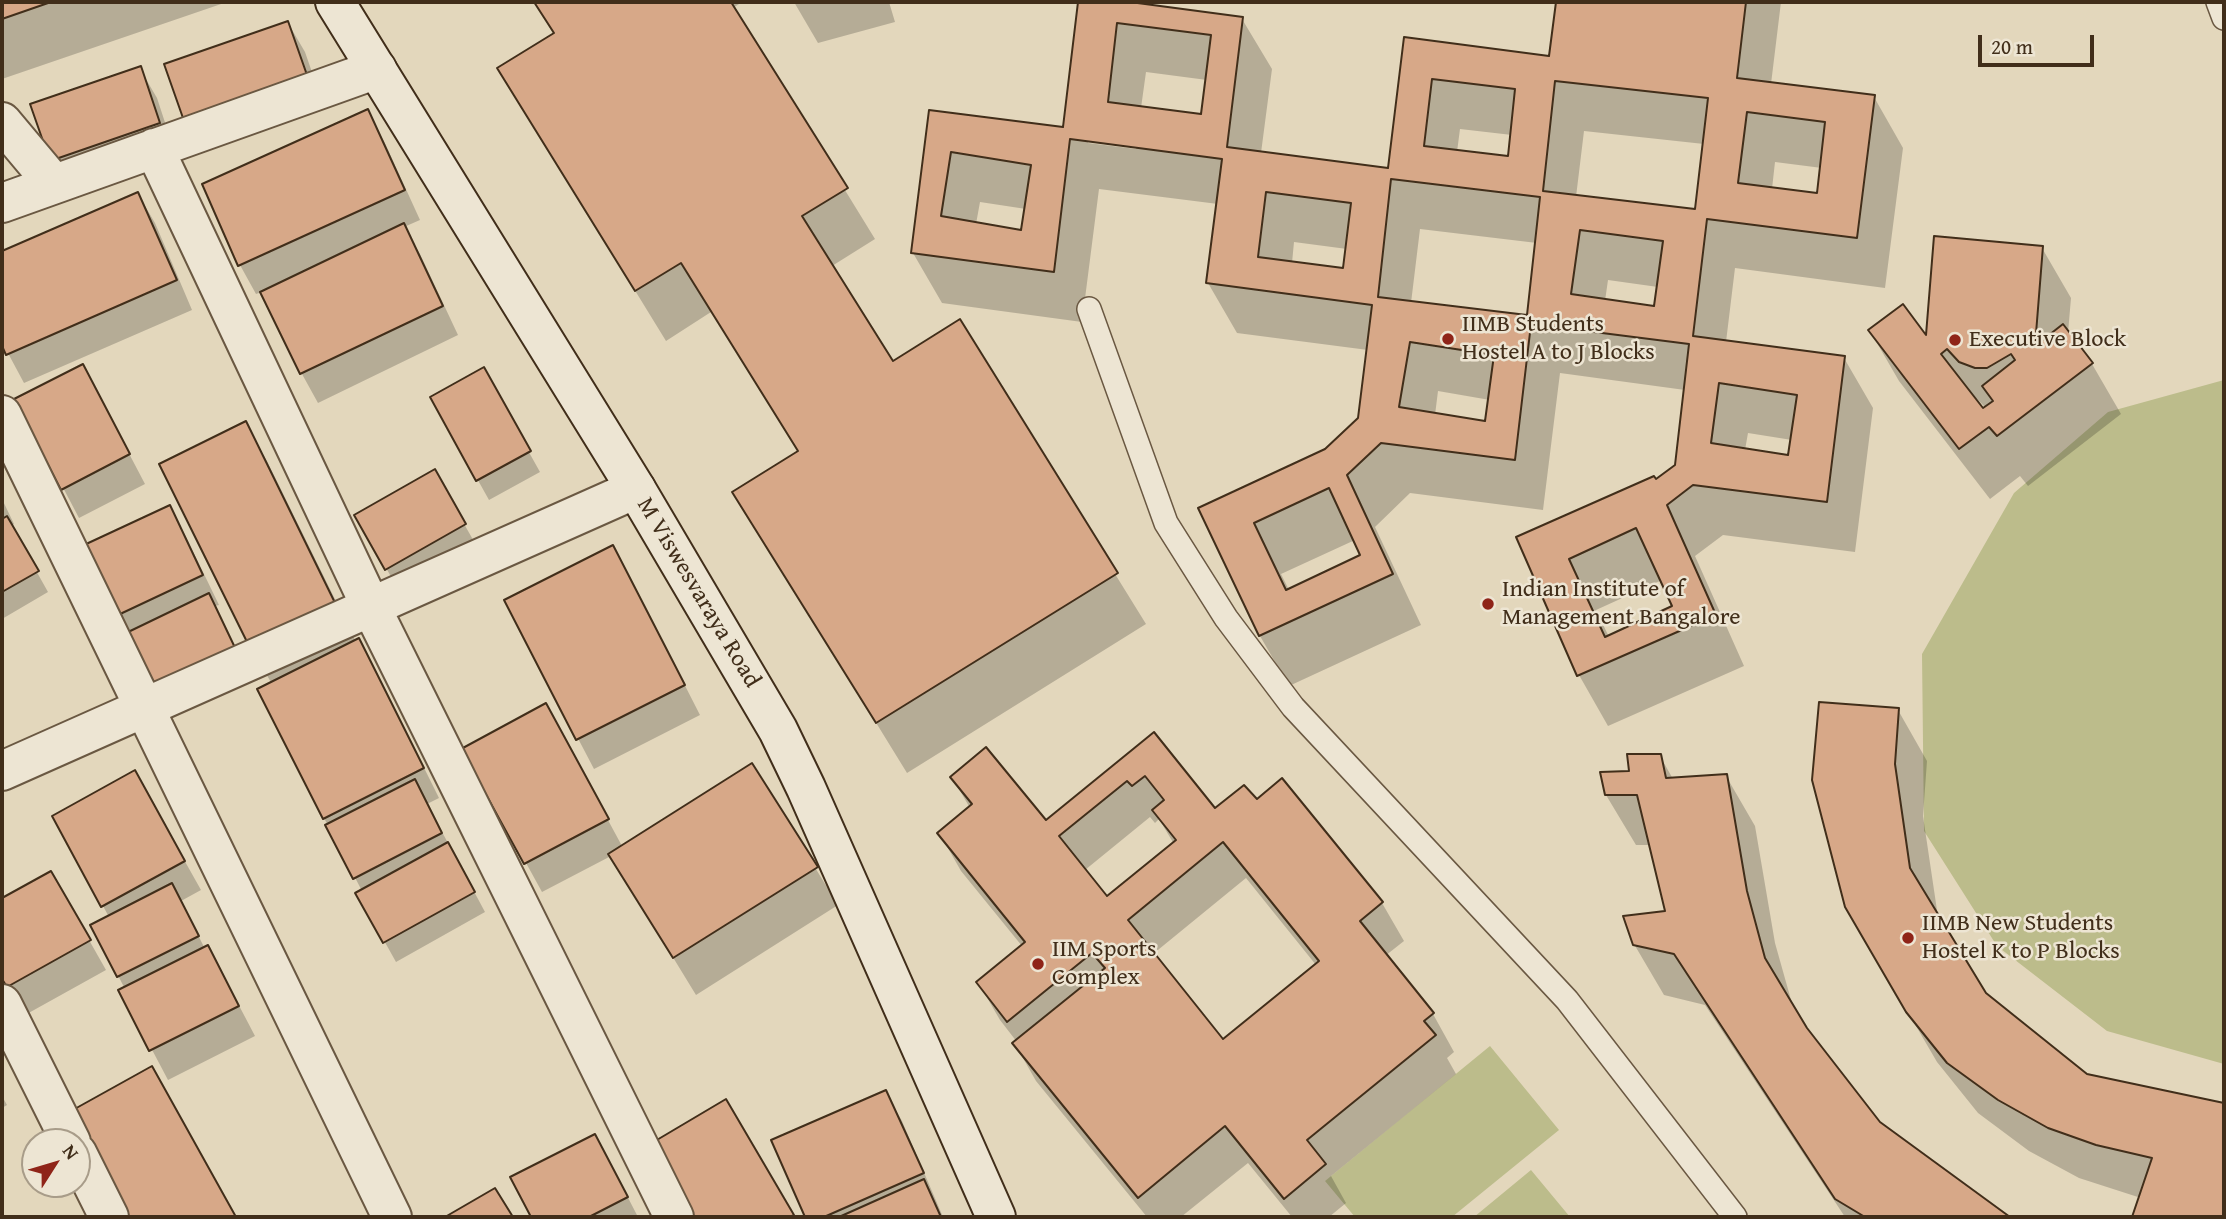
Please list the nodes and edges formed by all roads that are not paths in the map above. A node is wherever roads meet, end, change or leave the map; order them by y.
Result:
1 (335, 2) edge
2 (2218, 2) edge
3 (2224, 18) edge
4 (377, 69) junction
5 (2, 122) edge
6 (154, 148) junction
7 (54, 184) junction
8 (2, 203) edge
9 (1089, 309) dead end
10 (2, 415) edge
11 (636, 489) junction
12 (371, 607) junction
13 (144, 707) junction
14 (2, 771) edge
15 (2, 1004) edge
16 (64, 1128) edge
17 (91, 1181) edge
18 (379, 1213) edge
19 (109, 1217) edge
20 (674, 1217) edge
21 (996, 1217) edge
22 (1735, 1217) edge

1 - 4 street, M Viswesvaraya Road
2 - 3 lane
4 - 6 street
4 - 11 street, M Viswesvaraya Road
5 - 7 street
6 - 7 street
6 - 12 street
7 - 8 street
9 - 22 lane
10 - 13 street
11 - 12 street
11 - 21 street, M Viswesvaraya Road
12 - 13 street
12 - 20 street
13 - 14 street
13 - 18 street
15 - 16 street
17 - 19 street

